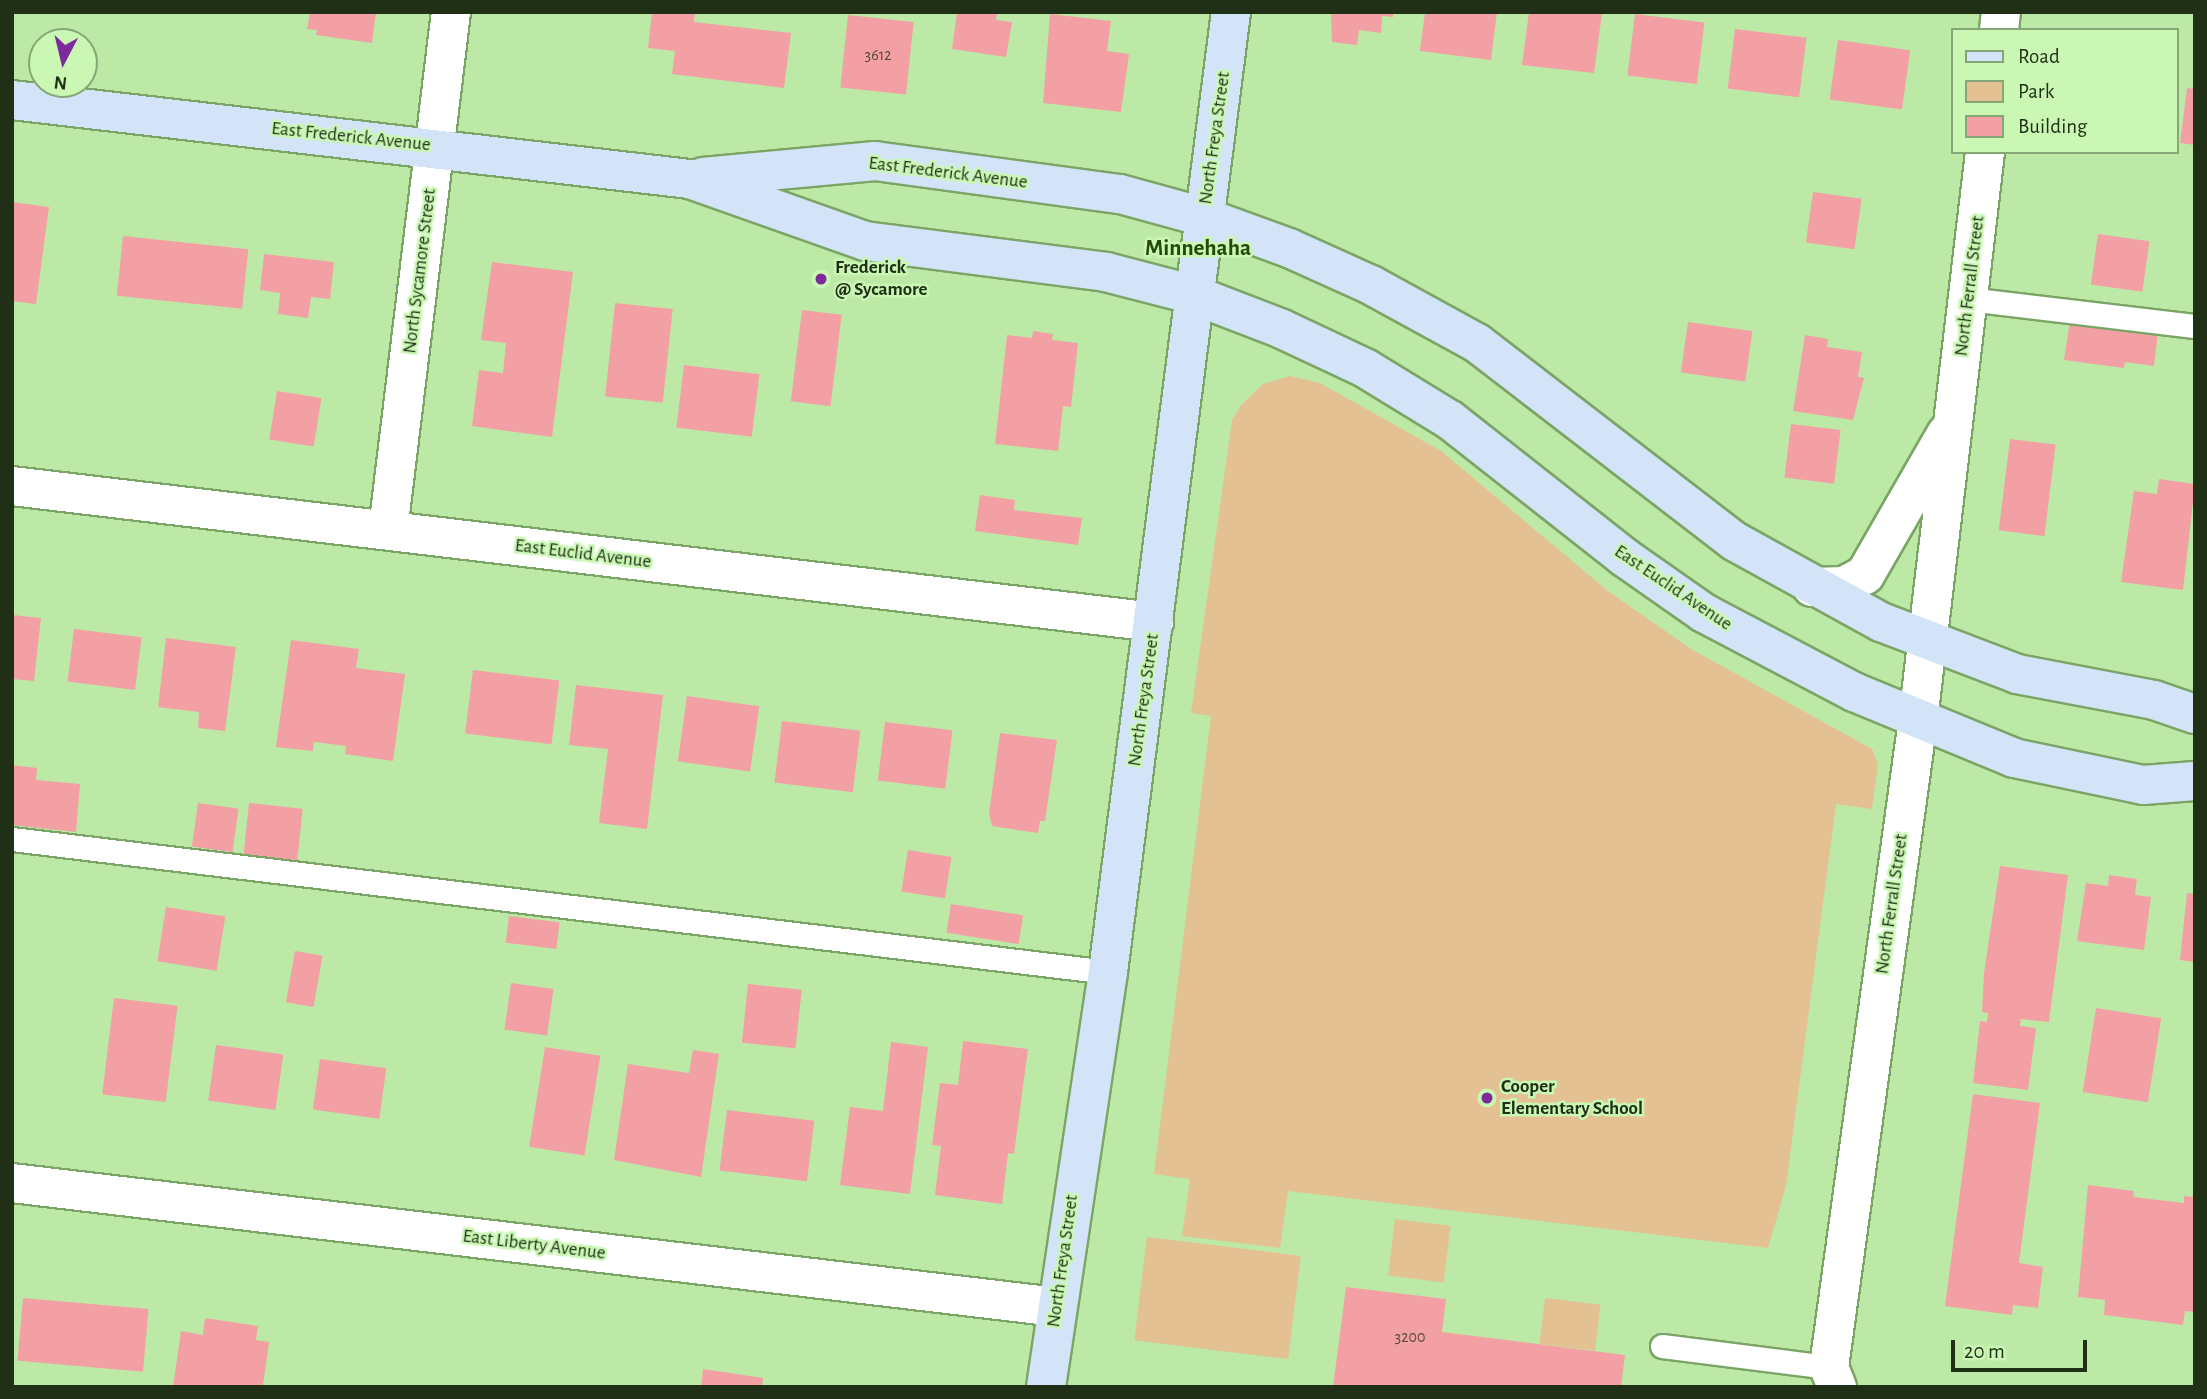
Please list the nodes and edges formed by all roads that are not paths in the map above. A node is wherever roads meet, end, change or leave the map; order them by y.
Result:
1 (451, 12) edge
2 (1231, 12) edge
3 (12, 100) edge
4 (435, 146) junction
5 (1985, 154) edge
6 (690, 179) junction
7 (1204, 217) junction
8 (1194, 295) junction
9 (1968, 299) junction
10 (2195, 326) edge
11 (1954, 420) junction
12 (12, 486) edge
13 (388, 530) junction
14 (1812, 587) junction
15 (1154, 622) junction
16 (1928, 642) junction
17 (2195, 714) edge
18 (1918, 720) junction
19 (2195, 781) edge
20 (12, 839) edge
21 (1108, 972) junction
22 (12, 1183) edge
23 (1056, 1307) junction
24 (1662, 1346) dead end
25 (1833, 1377) edge
26 (1046, 1387) edge

1 - 4 street, North Sycamore Street
2 - 7 main road, North Freya Street
3 - 4 main road, East Frederick Avenue
4 - 6 main road, East Frederick Avenue
4 - 13 street, North Sycamore Street
5 - 9 street, North Ferrall Street
6 - 7 main road, East Frederick Avenue
6 - 8 main road, East Frederick Avenue
7 - 8 main road, North Freya Street
7 - 14 main road
8 - 15 main road, North Freya Street
8 - 18 main road, East Euclid Avenue
9 - 10 lane
9 - 11 street, North Ferrall Street
11 - 14 street, North Ferrall Street
11 - 16 street, North Ferrall Street
12 - 13 street, East Euclid Avenue
13 - 15 street, East Euclid Avenue
14 - 16 main road
15 - 21 main road, North Freya Street
16 - 17 main road
16 - 18 street, North Ferrall Street
18 - 19 main road, East Euclid Avenue
18 - 25 street, North Ferrall Street
20 - 21 lane
21 - 23 main road, North Freya Street
22 - 23 street, East Liberty Avenue
23 - 26 main road, North Freya Street
24 - 25 lane

